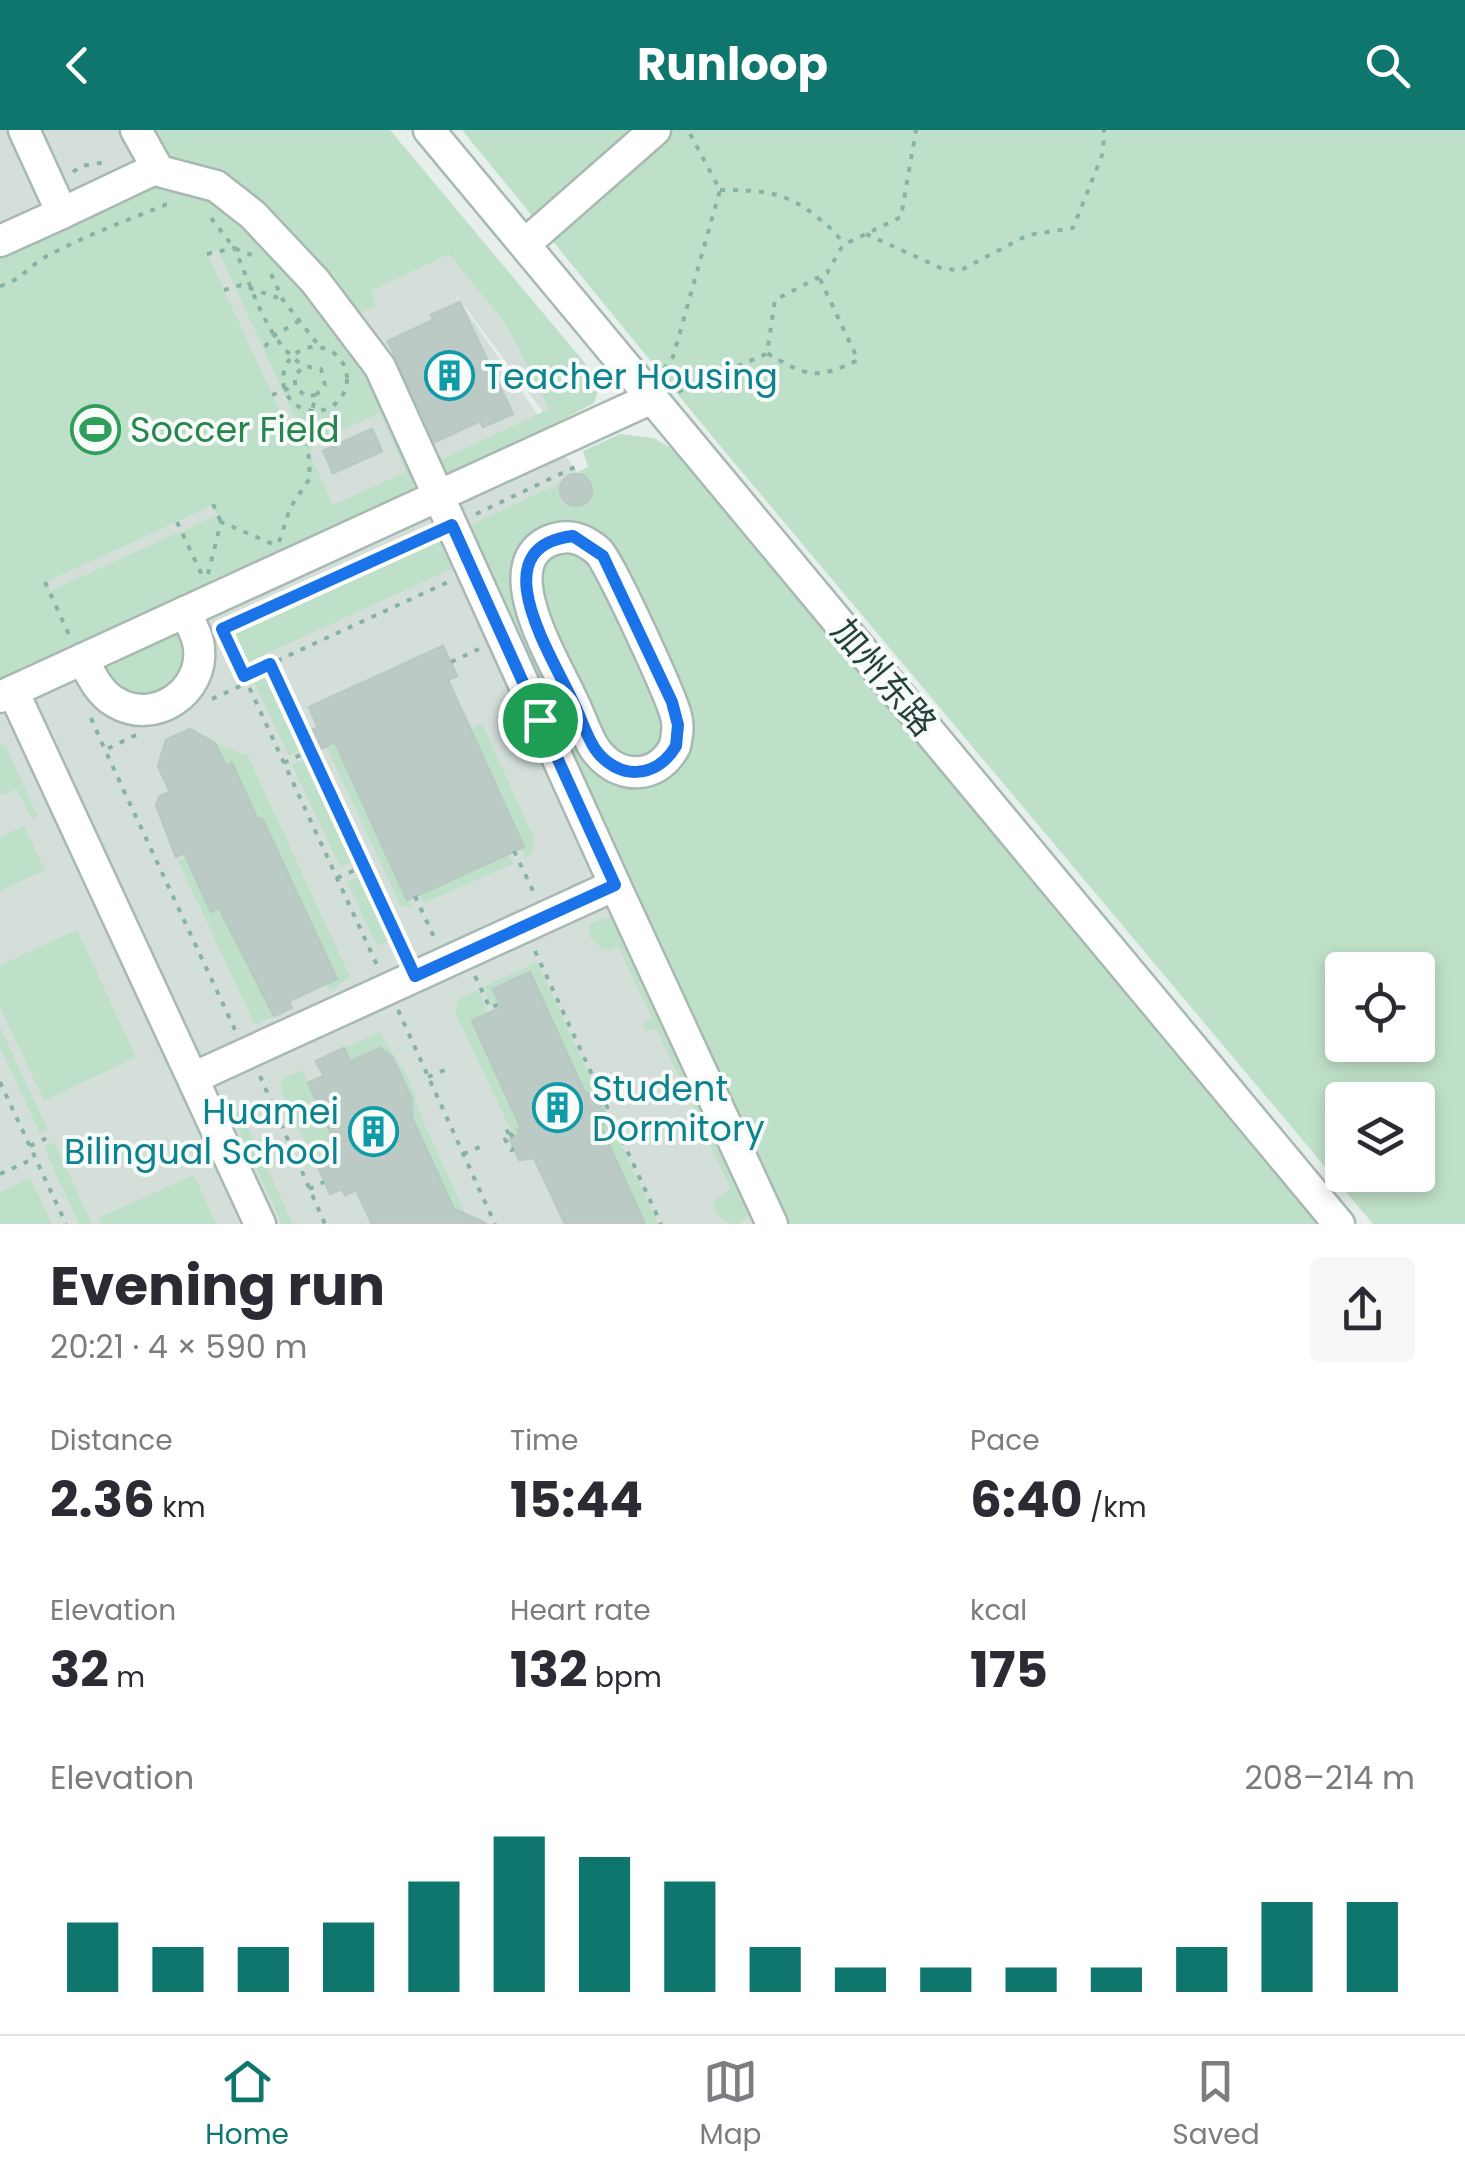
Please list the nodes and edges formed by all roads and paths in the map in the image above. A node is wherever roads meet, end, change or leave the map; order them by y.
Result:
1 (24, 130) edge
2 (136, 130) edge
3 (429, 130) edge
4 (655, 130) edge
5 (688, 130) edge
6 (916, 130) edge
7 (1106, 130) edge
8 (158, 170) junction
9 (720, 190) junction
10 (176, 204) dead end
11 (165, 205) junction
12 (203, 211) dead end
13 (62, 213) junction
14 (866, 234) junction
15 (0, 241) edge
16 (524, 244) junction
17 (843, 246) junction
18 (234, 248) junction
19 (208, 254) dead end
20 (262, 262) dead end
21 (267, 268) dead end
22 (820, 278) junction
23 (0, 286) edge
24 (251, 289) junction
25 (224, 290) dead end
26 (283, 300) junction
27 (261, 312) junction
28 (252, 320) dead end
29 (299, 321) junction
30 (276, 335) junction
31 (265, 347) dead end
32 (320, 347) junction
33 (767, 353) junction
34 (291, 357) junction
35 (304, 366) junction
36 (295, 386) junction
37 (664, 388) junction
38 (285, 390) junction
39 (316, 395) junction
40 (272, 396) dead end
41 (312, 411) junction
42 (309, 420) junction
43 (288, 429) dead end
44 (576, 467) dead end
45 (438, 496) junction
46 (213, 504) dead end
47 (177, 522) dead end
48 (221, 522) junction
49 (452, 525) junction
50 (46, 582) dead end
51 (448, 582) dead end
52 (185, 612) junction
53 (479, 649) dead end
54 (79, 655) junction
55 (451, 662) dead end
56 (270, 664) junction
57 (244, 676) junction
58 (247, 682) junction
59 (6, 694) edge
60 (212, 699) dead end
61 (574, 704) junction
62 (540, 720) junction
63 (141, 733) dead end
64 (310, 750) junction
65 (284, 764) junction
66 (514, 851) dead end
67 (364, 866) junction
68 (337, 878) junction
69 (615, 885) junction
70 (415, 896) dead end
71 (557, 916) junction
72 (434, 937) dead end
73 (534, 949) dead end
74 (490, 969) dead end
75 (415, 976) junction
76 (384, 980) dead end
77 (499, 1004) dead end
78 (398, 1011) dead end
79 (251, 1066) junction
80 (275, 1069) dead end
81 (446, 1069) dead end
82 (428, 1077) junction
83 (193, 1078) junction
84 (0, 1082) edge
85 (51, 1136) dead end
86 (513, 1137) dead end
87 (30, 1146) junction
88 (482, 1146) dead end
89 (514, 1149) dead end
90 (463, 1154) junction
91 (35, 1158) junction
92 (0, 1174) edge
93 (324, 1182) dead end
94 (309, 1189) junction
95 (66, 1224) edge
96 (260, 1224) edge
97 (325, 1224) edge
98 (495, 1224) edge
99 (661, 1224) edge
100 (772, 1224) edge
101 (1338, 1224) edge

1 - 13 street
2 - 8 street
3 - 16 street, 加州东路
4 - 16 street
5 - 9 path
6 - 14 path
7 - 14 path
8 - 11 path
8 - 13 street
8 - 45 street
9 - 17 path
9 - 37 path
10 - 11 path
11 - 23 path
12 - 18 path
13 - 15 street
14 - 17 path
16 - 37 street, 加州东路
17 - 22 path
18 - 19 path
18 - 20 path
18 - 24 path
21 - 26 path
22 - 33 path
22 - 33 path
24 - 25 path
24 - 26 path
24 - 27 path
26 - 29 path
27 - 28 path
27 - 30 path
29 - 30 path
29 - 32 path
30 - 31 path
30 - 34 path
32 - 34 path
32 - 41 path
33 - 37 path
34 - 35 path
34 - 38 path
35 - 36 path
35 - 39 path
36 - 38 path
36 - 39 path
37 - 45 street
37 - 101 street, 加州东路
38 - 40 path
38 - 41 path
39 - 41 path
41 - 42 path
42 - 43 path
42 - 48 path
44 - 49 path
45 - 49 street
45 - 52 street
46 - 48 path
47 - 48 path
49 - 57 path
49 - 62 street
50 - 54 path
51 - 56 path
52 - 54 street
52 - 54 street
53 - 55 path
54 - 59 street
56 - 57 path
56 - 64 path
57 - 58 path
58 - 60 path
58 - 65 path
59 - 83 street
61 - 61 street
61 - 62 street
62 - 69 street
63 - 79 path
64 - 65 path
64 - 67 path
65 - 68 path
66 - 71 path
67 - 68 path
67 - 75 path
68 - 76 path
69 - 71 street
69 - 100 street
70 - 72 path
71 - 75 street
73 - 99 path
74 - 77 path
75 - 79 street
78 - 82 path
79 - 80 path
79 - 83 street
79 - 94 path
81 - 82 path
82 - 90 path
83 - 96 street
84 - 87 path
85 - 87 path
86 - 89 path
87 - 91 path
88 - 90 path
90 - 98 path
91 - 92 path
91 - 95 path
93 - 94 path
94 - 97 path

